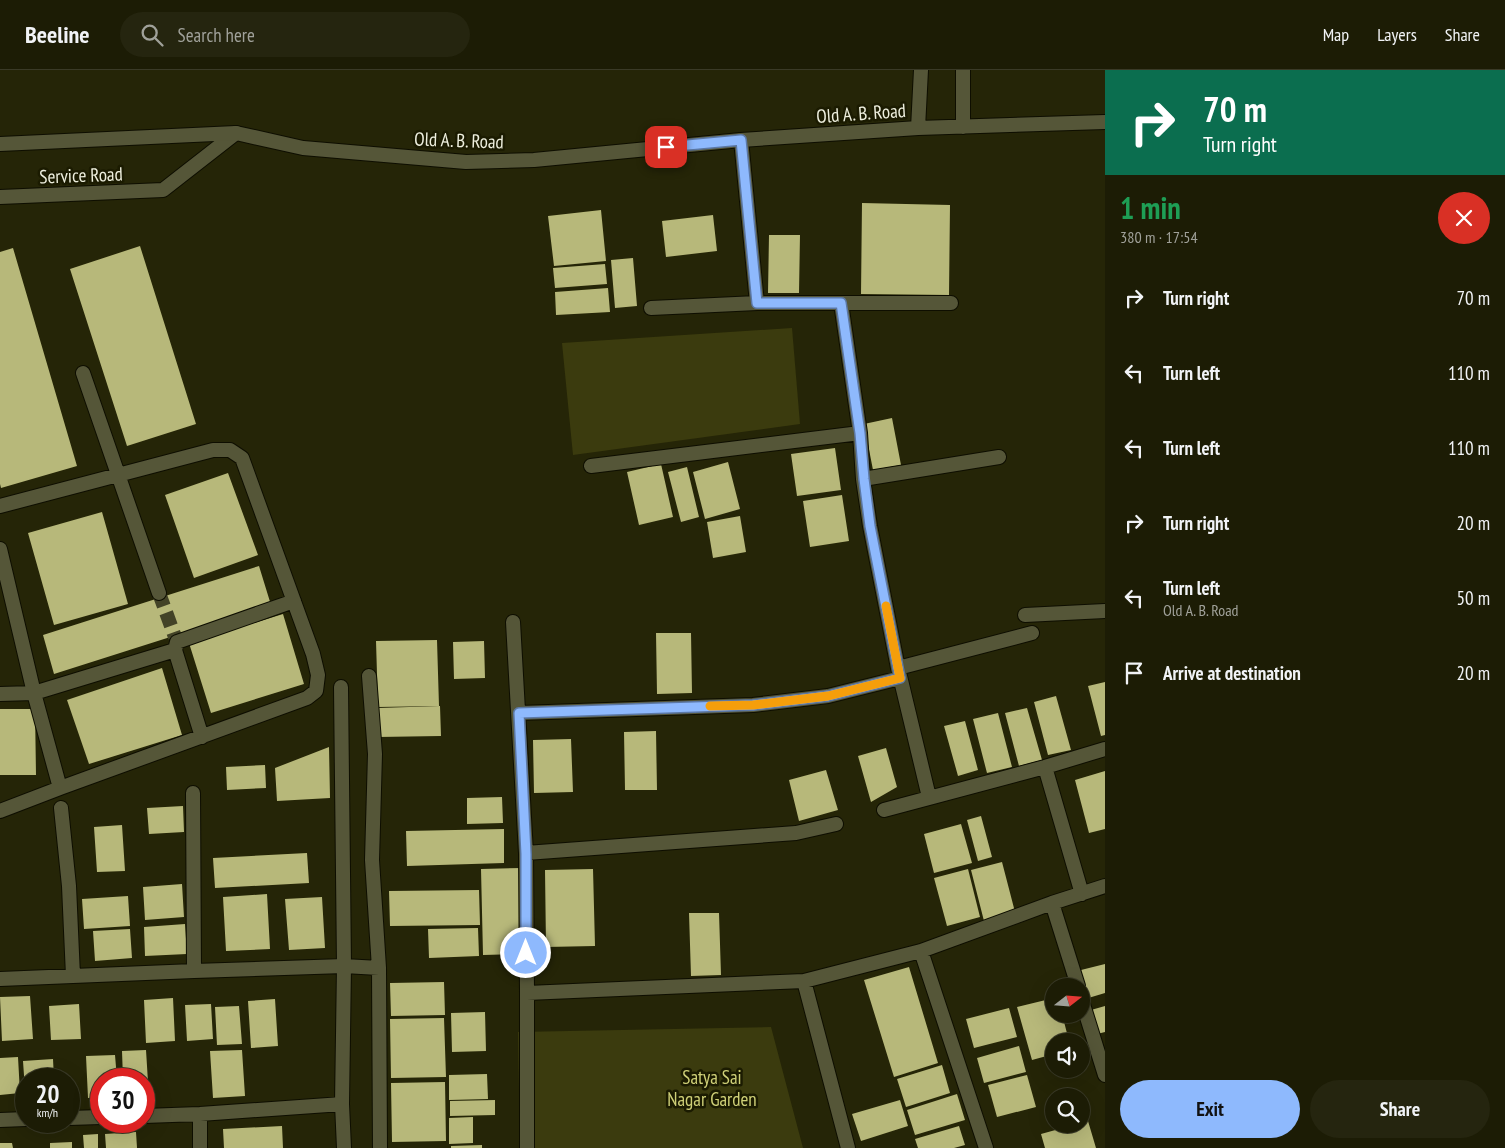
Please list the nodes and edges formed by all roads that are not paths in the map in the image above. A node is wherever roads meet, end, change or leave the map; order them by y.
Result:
1 (921, 70) edge
2 (963, 70) edge
3 (1105, 122) edge
4 (963, 127) junction
5 (918, 128) junction
6 (236, 133) junction
7 (741, 140) junction
8 (0, 144) edge
9 (0, 197) edge
10 (757, 303) junction
11 (841, 303) junction
12 (951, 303) dead end
13 (651, 308) dead end
14 (83, 373) dead end
15 (860, 433) junction
16 (999, 457) dead end
17 (591, 466) dead end
18 (117, 475) junction
19 (864, 479) junction
20 (0, 506) edge
21 (0, 549) edge
22 (159, 593) tunnel mouth
23 (294, 601) junction
24 (1105, 611) edge
25 (1025, 615) dead end
26 (513, 622) dead end
27 (1032, 633) dead end
28 (175, 643) junction
29 (899, 673) junction
30 (369, 676) dead end
31 (341, 687) dead end
32 (34, 693) junction
33 (0, 694) edge
34 (519, 713) junction
35 (202, 737) junction
36 (1105, 749) edge
37 (1045, 767) junction
38 (60, 788) junction
39 (193, 793) dead end
40 (929, 797) junction
41 (61, 808) dead end
42 (884, 810) dead end
43 (0, 811) edge
44 (836, 824) dead end
45 (526, 854) junction
46 (1105, 886) edge
47 (1082, 894) junction
48 (1052, 903) junction
49 (921, 951) junction
50 (344, 966) junction
51 (379, 968) junction
52 (194, 971) junction
53 (73, 976) junction
54 (1075, 978) edge
55 (0, 979) edge
56 (804, 981) junction
57 (527, 993) junction
58 (1089, 1023) edge
59 (1105, 1075) edge
60 (342, 1104) junction
61 (200, 1114) junction
62 (155, 1116) edge
63 (15, 1119) edge
64 (0, 1120) edge
65 (200, 1148) edge
66 (344, 1148) edge
67 (380, 1148) edge
68 (527, 1148) edge
69 (848, 1148) edge
70 (986, 1148) edge

1 - 5 street
2 - 4 street
3 - 4 street
4 - 5 street, Old A. B. Road
5 - 7 street, Old A. B. Road
6 - 7 street, Old A. B. Road
6 - 8 street, Old A. B. Road
6 - 9 street, Service Road
7 - 10 street
10 - 11 street
10 - 13 street
11 - 12 street
11 - 15 street
14 - 18 street
15 - 17 street
15 - 19 street
16 - 19 street
18 - 20 street
18 - 22 street
18 - 23 street
19 - 29 street
21 - 32 street
23 - 28 street
23 - 35 street
24 - 25 street
26 - 34 street
27 - 29 street
28 - 32 street
28 - 35 street
29 - 34 street
29 - 40 street
30 - 51 street
31 - 50 street
32 - 33 street
32 - 38 street
34 - 45 street
35 - 38 street
36 - 37 street
37 - 40 street
37 - 47 street
38 - 43 street
39 - 52 street
40 - 42 street
41 - 53 street
44 - 45 street
45 - 57 street
46 - 47 street
47 - 48 street
48 - 49 street
48 - 54 street
49 - 56 street
49 - 70 street
50 - 51 street
50 - 52 street
50 - 60 street
51 - 67 street
52 - 53 street
53 - 55 street
56 - 57 street
56 - 69 street
57 - 68 street
58 - 59 street
60 - 61 street
60 - 66 street
61 - 62 street
61 - 65 street
63 - 64 street

